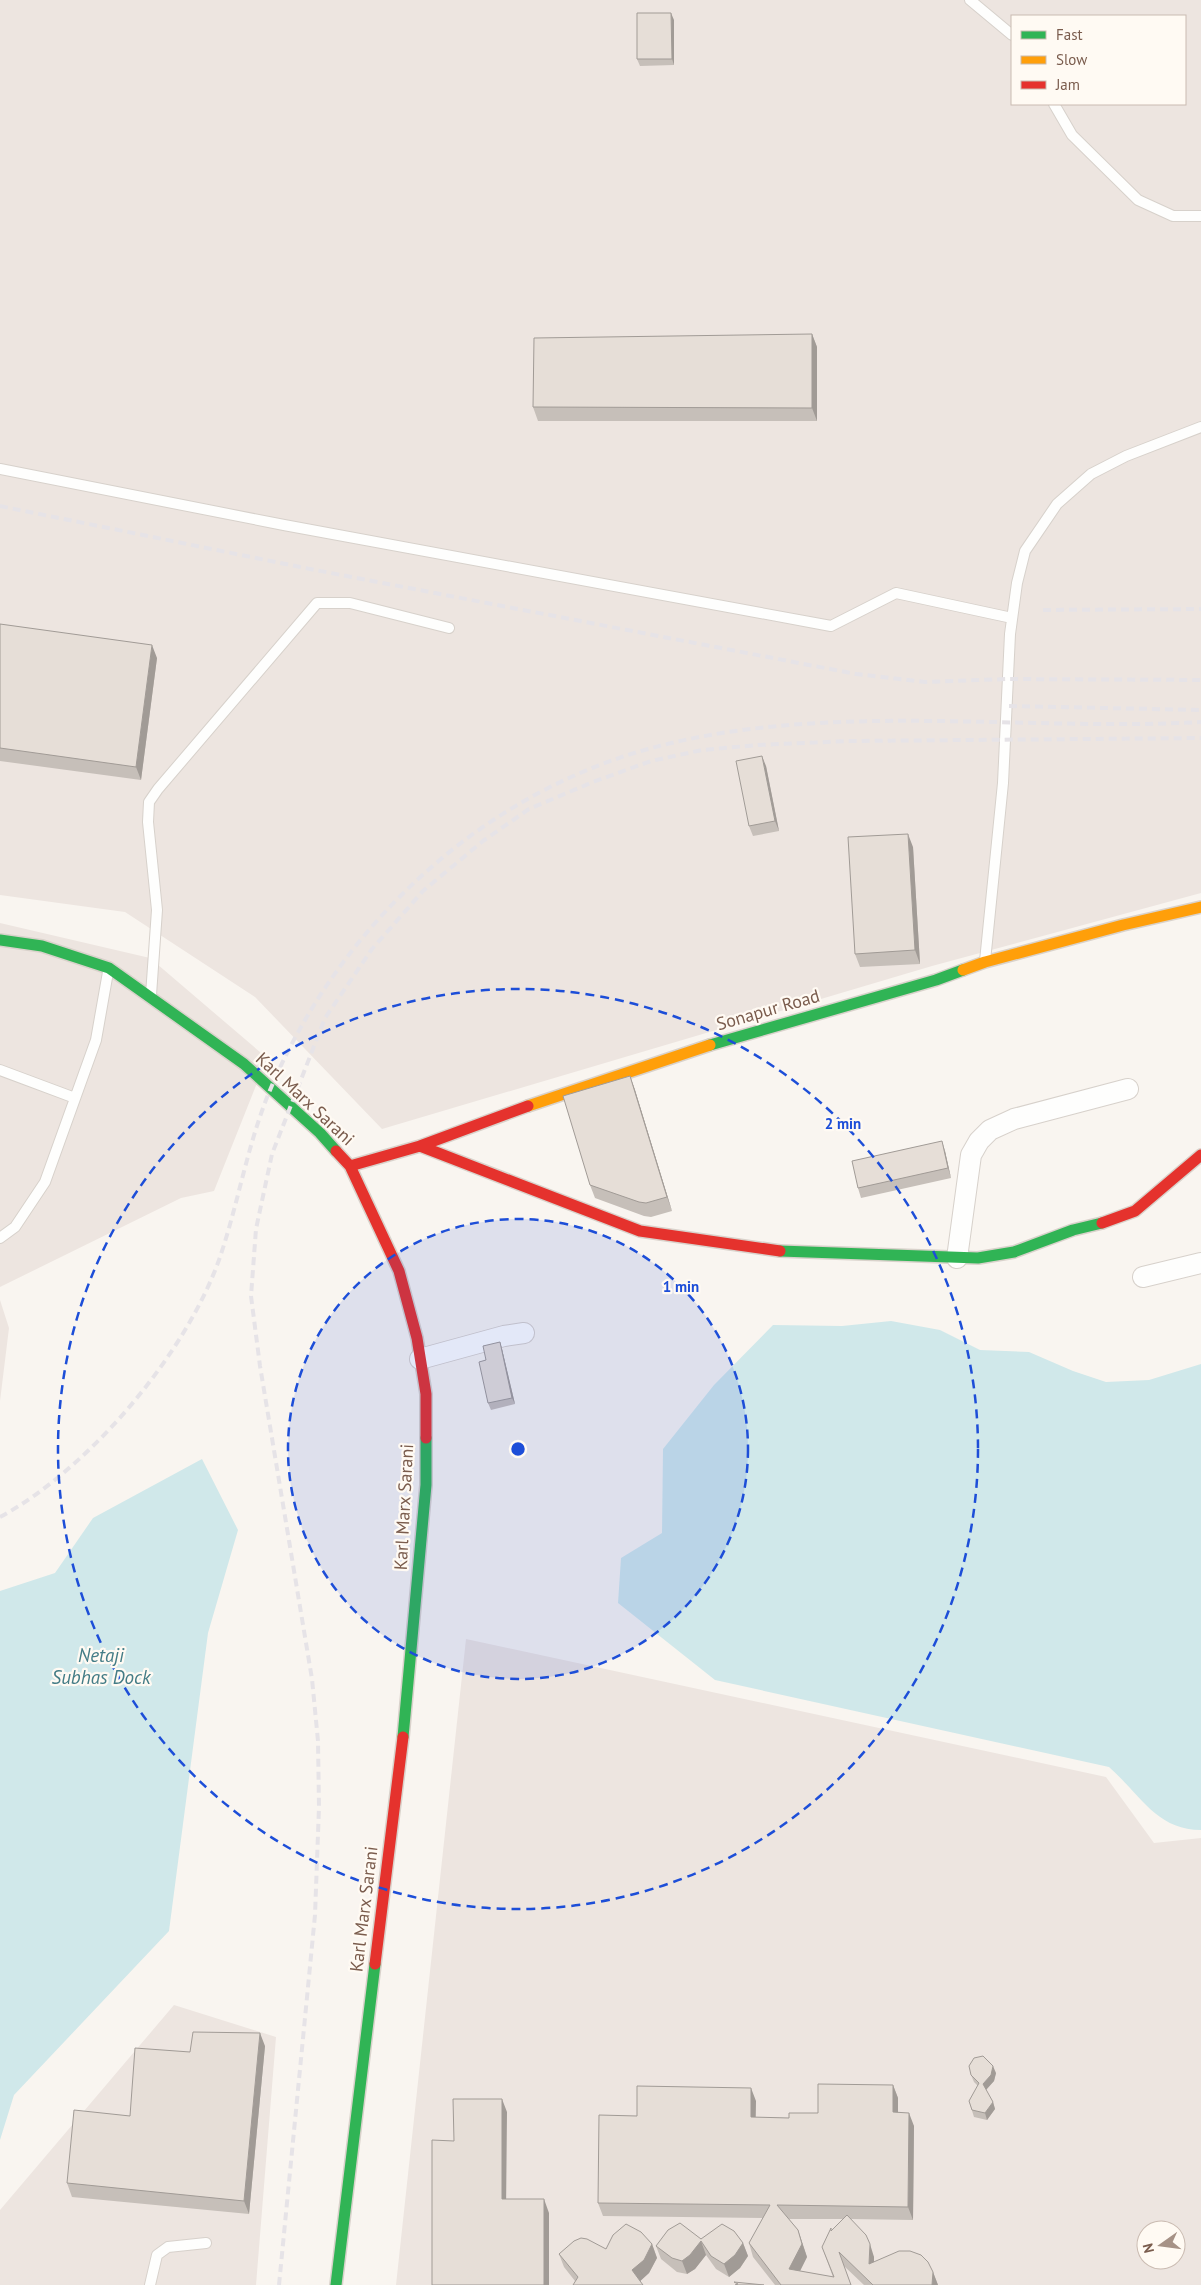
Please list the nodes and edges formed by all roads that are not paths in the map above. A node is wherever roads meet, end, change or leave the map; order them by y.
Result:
1 (970, 0) edge
2 (1011, 34) edge
3 (1055, 105) edge
4 (1201, 216) edge
5 (1201, 427) edge
6 (0, 469) edge
7 (1012, 618) junction
8 (449, 628) dead end
9 (1201, 907) edge
10 (0, 940) edge
11 (985, 962) junction
12 (109, 968) junction
13 (151, 998) junction
14 (0, 1070) edge
15 (1128, 1089) dead end
16 (75, 1098) junction
17 (420, 1146) junction
18 (1201, 1155) edge
19 (350, 1166) junction
20 (0, 1238) edge
21 (957, 1258) junction
22 (1201, 1263) edge
23 (1143, 1277) dead end
24 (524, 1333) dead end
25 (420, 1359) junction
26 (206, 2242) dead end
27 (150, 2285) edge
28 (336, 2285) edge

1 - 2 lane
3 - 4 lane
5 - 7 lane
6 - 7 lane
7 - 11 lane
8 - 13 lane
9 - 11 street, Sonapur Road
10 - 12 street, Karl Marx Sarani
11 - 17 street, Sonapur Road
12 - 13 street, Karl Marx Sarani
12 - 16 lane
13 - 19 street, Karl Marx Sarani
14 - 16 lane
15 - 21 street
16 - 20 lane
17 - 19 street, Sonapur Road
17 - 21 street
18 - 21 street
19 - 25 street, Karl Marx Sarani
22 - 23 street
24 - 25 street
25 - 28 street, Karl Marx Sarani
26 - 27 lane

